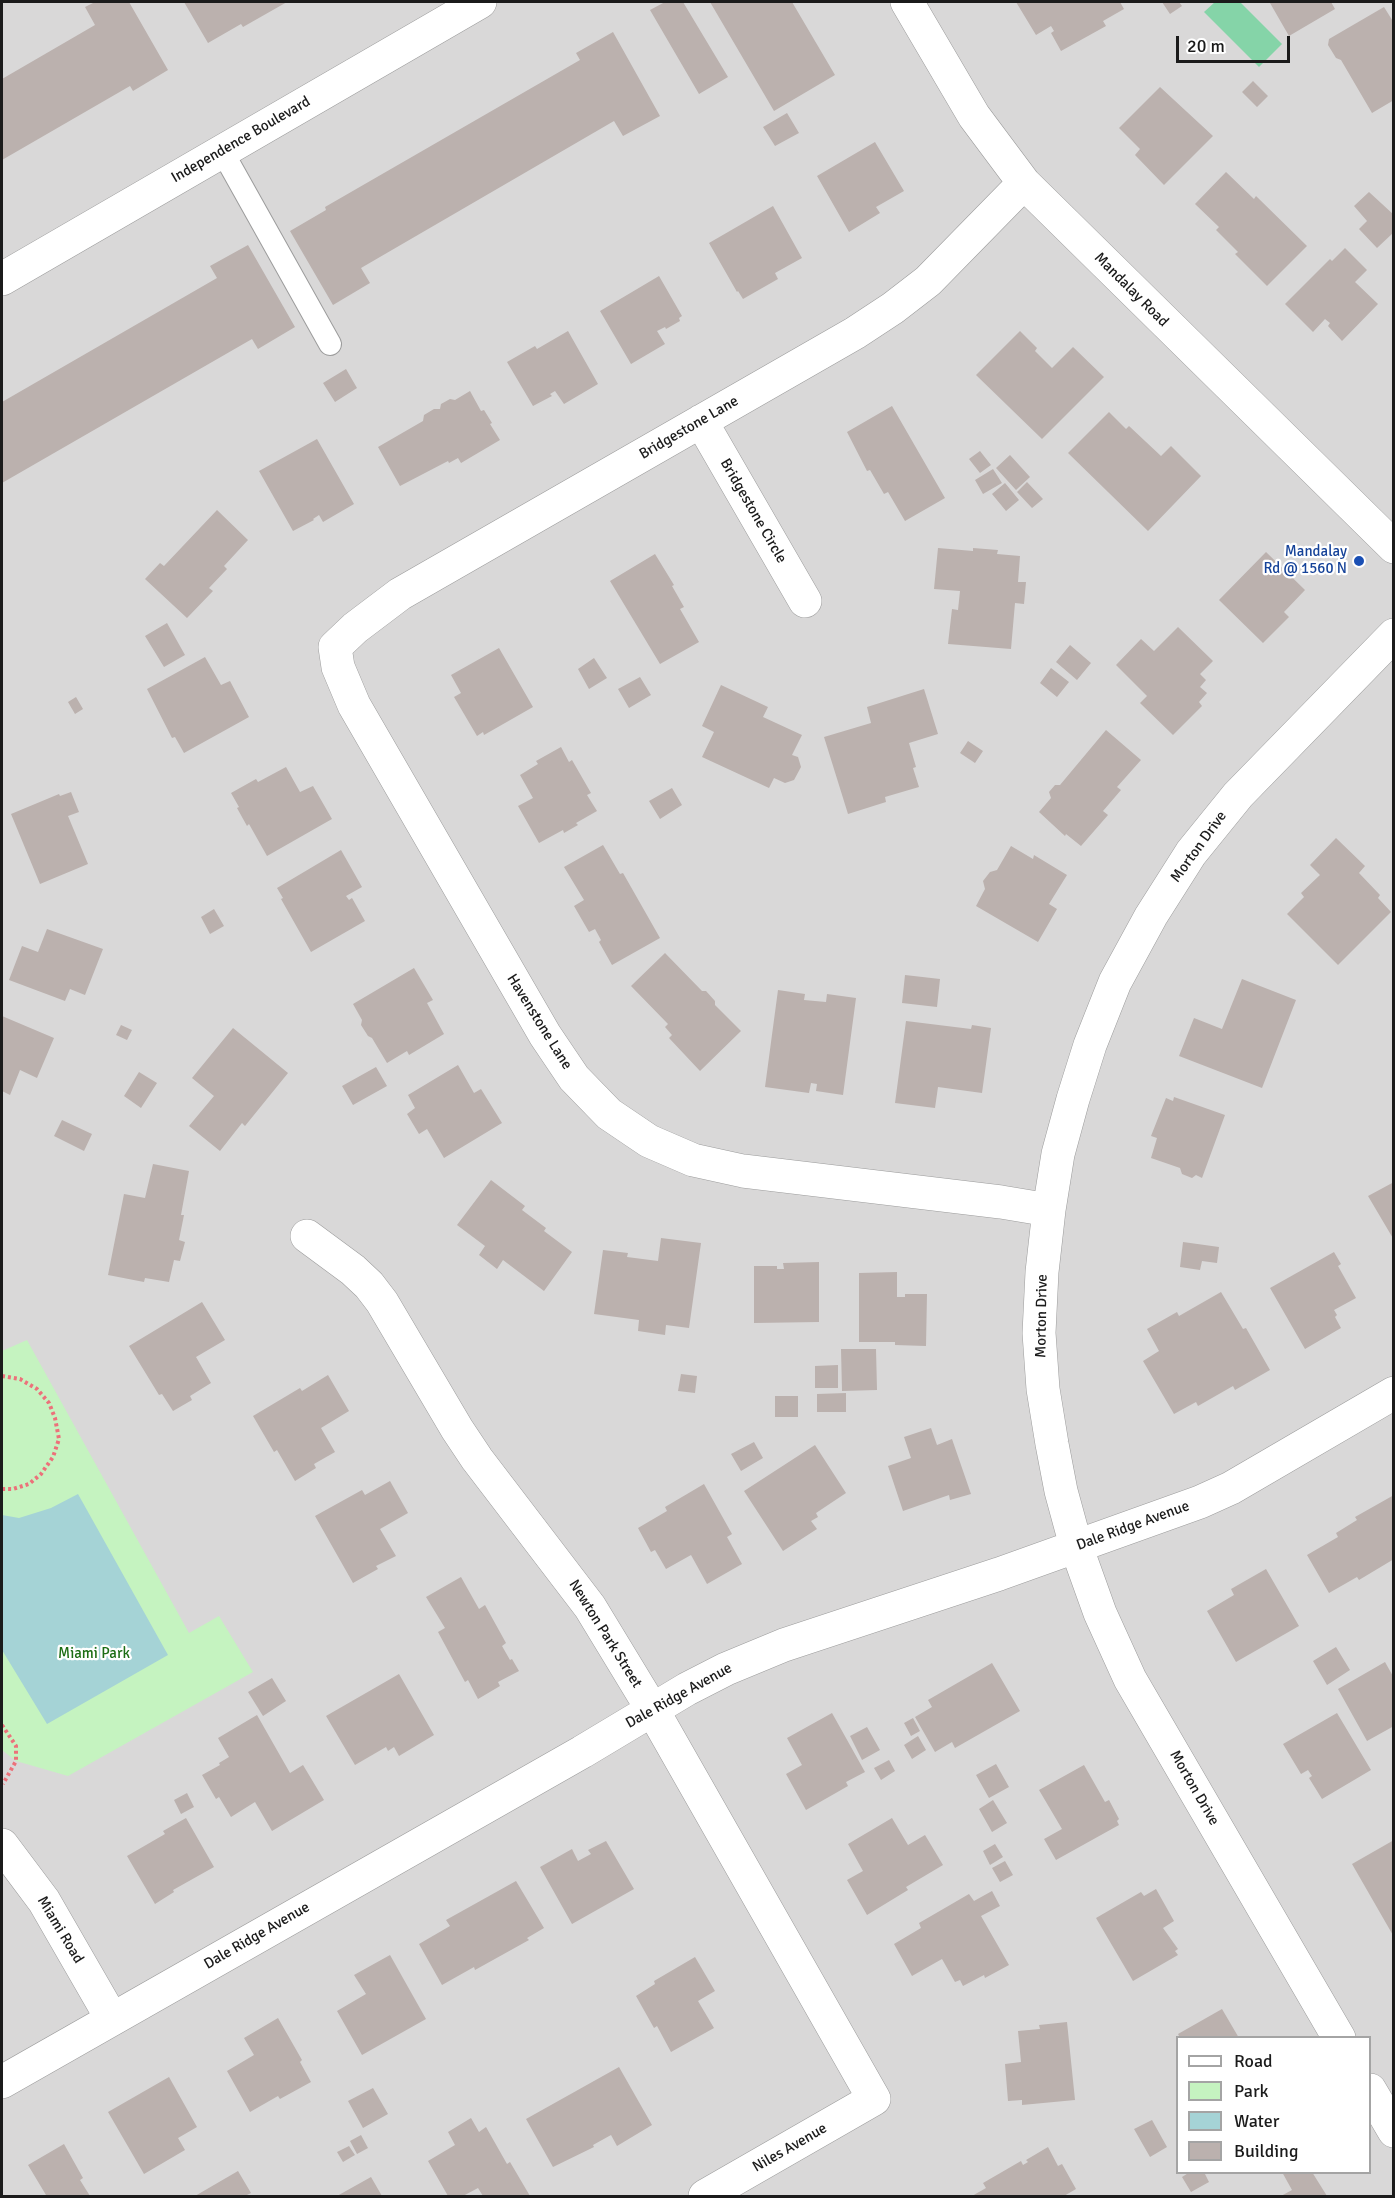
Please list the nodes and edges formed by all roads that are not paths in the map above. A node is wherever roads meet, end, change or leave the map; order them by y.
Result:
1 (480, 2) edge
2 (907, 2) edge
3 (222, 151) junction
4 (1024, 183) junction
5 (2, 279) edge
6 (330, 344) dead end
7 (701, 421) junction
8 (1394, 547) edge
9 (806, 601) dead end
10 (1394, 635) edge
11 (335, 647) joint
12 (1048, 1210) junction
13 (307, 1236) dead end
14 (1394, 1393) edge
15 (1076, 1546) junction
16 (652, 1709) junction
17 (2, 1845) edge
18 (112, 2019) junction
19 (1338, 2036) edge
20 (2, 2082) edge
21 (1371, 2092) edge
22 (874, 2099) joint
23 (1394, 2131) edge
24 (705, 2196) edge

1 - 3 street, Independence Boulevard
2 - 4 street, Mandalay Road
3 - 5 street, Independence Boulevard
3 - 6 lane
4 - 7 street, Bridgestone Lane
4 - 8 street, Mandalay Road
7 - 9 street, Bridgestone Circle
7 - 11 street, Bridgestone Lane
10 - 12 street, Morton Drive
11 - 12 street, Havenstone Lane
12 - 15 street, Morton Drive
13 - 16 street, Newton Park Street
14 - 15 street, Dale Ridge Avenue
15 - 16 street, Dale Ridge Avenue
15 - 19 street, Morton Drive
16 - 18 street, Dale Ridge Avenue
16 - 22 street, Newton Park Street
17 - 18 street, Miami Road
18 - 20 street, Dale Ridge Avenue
21 - 23 street
22 - 24 street, Niles Avenue

